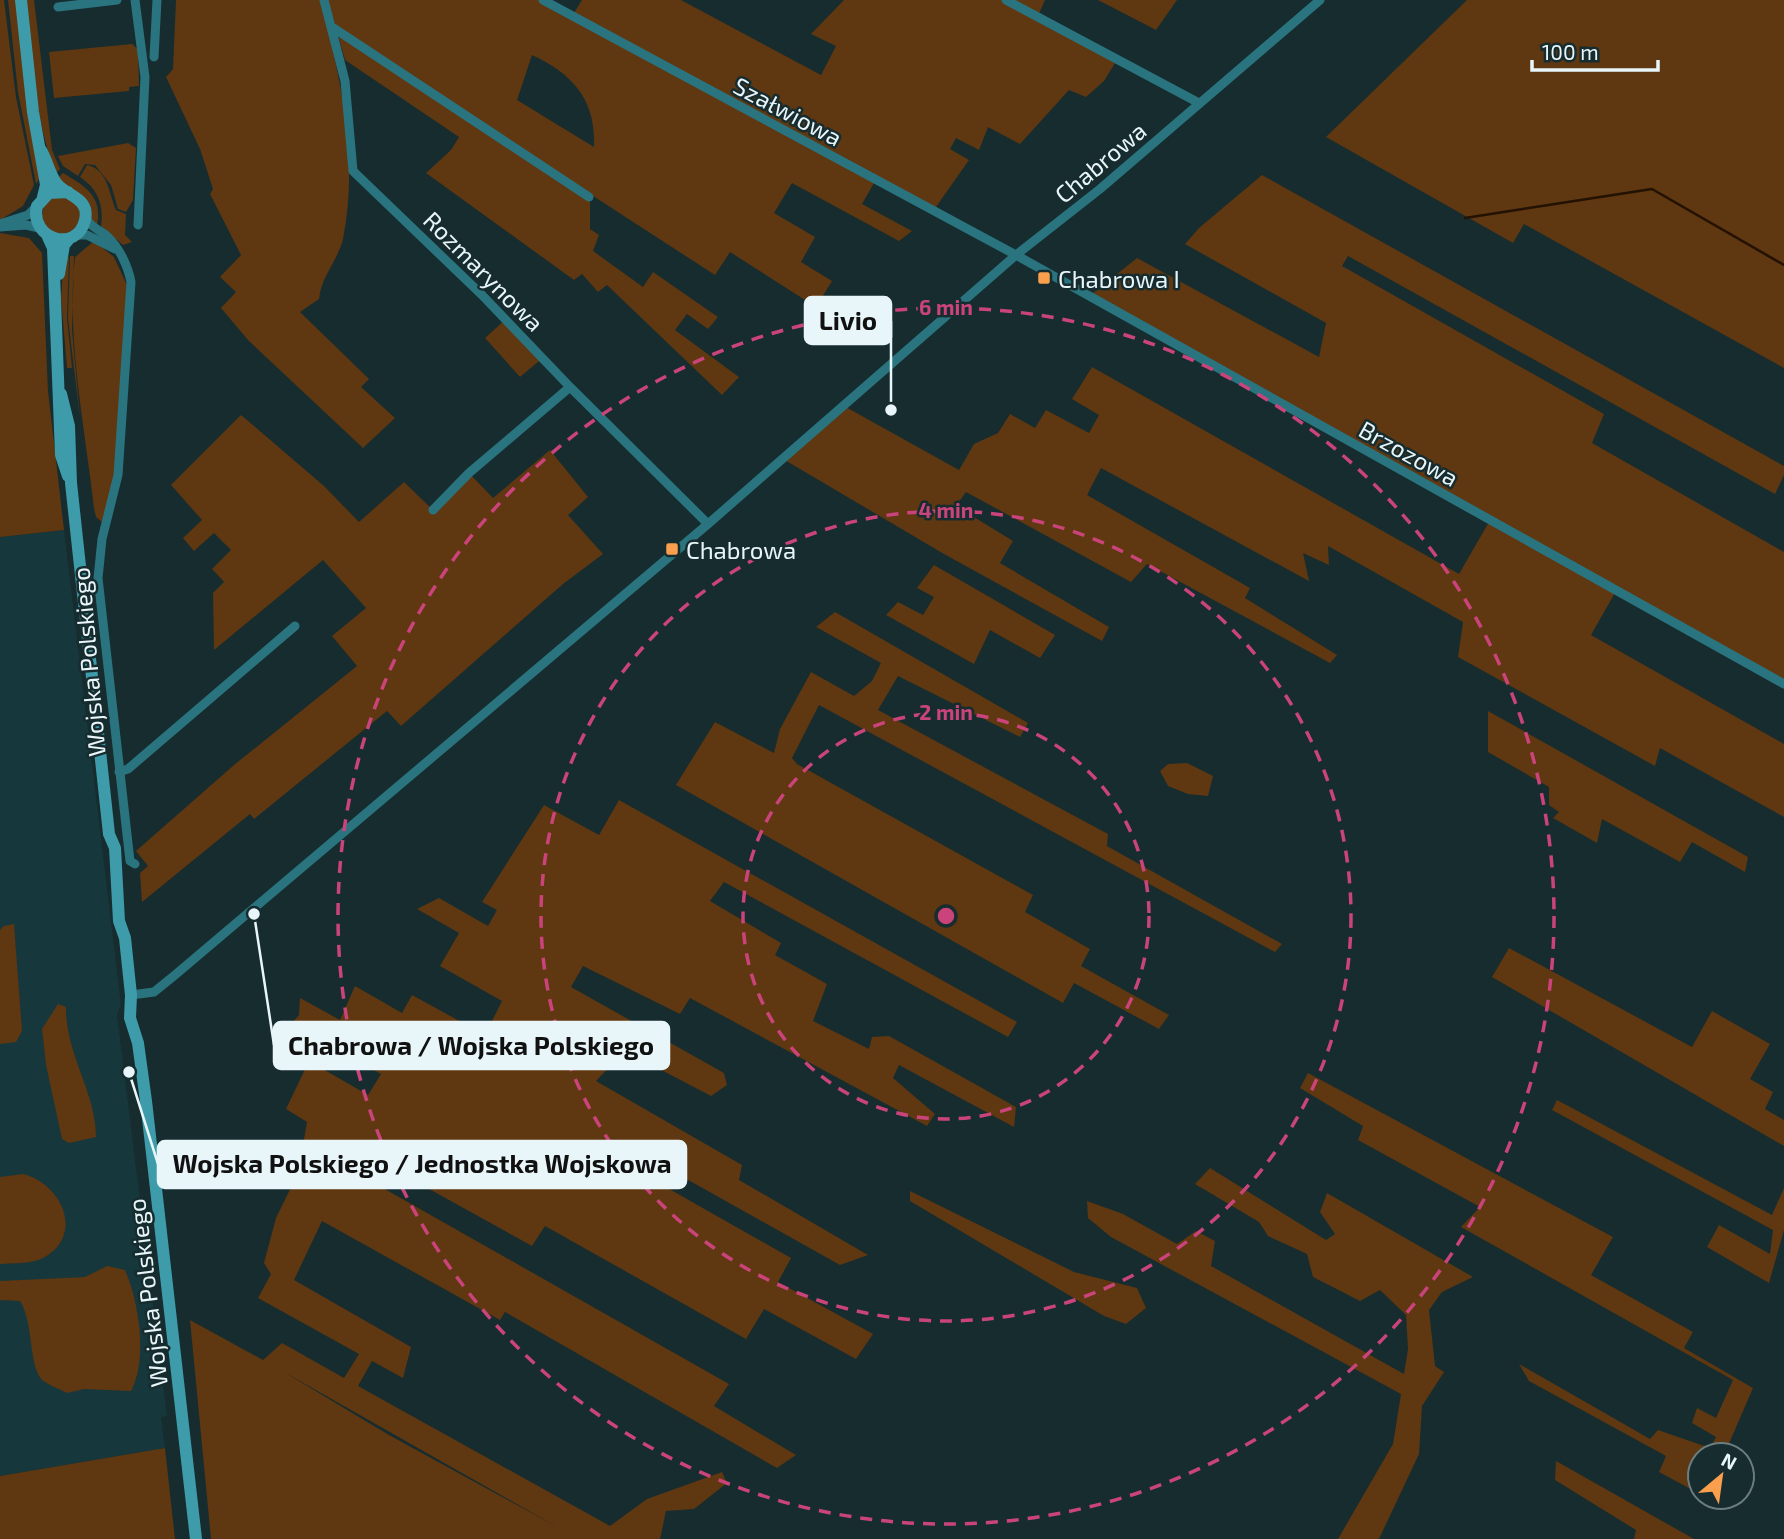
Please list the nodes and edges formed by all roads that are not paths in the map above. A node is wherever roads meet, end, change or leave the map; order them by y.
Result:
1 (21, 0) edge
2 (117, 0) edge
3 (135, 0) edge
4 (157, 0) edge
5 (324, 0) edge
6 (543, 0) edge
7 (1006, 0) edge
8 (1320, 0) edge
9 (58, 7) dead end
10 (332, 27) junction
11 (155, 57) dead end
12 (1199, 103) junction
13 (41, 150) junction
14 (68, 192) junction
15 (589, 197) dead end
16 (40, 201) junction
17 (85, 216) junction
18 (0, 225) edge
19 (138, 225) dead end
20 (44, 232) junction
21 (72, 237) junction
22 (116, 250) junction
23 (1016, 256) junction
24 (55, 291) junction
25 (570, 387) junction
26 (433, 510) dead end
27 (708, 524) junction
28 (295, 626) dead end
29 (1784, 684) edge
30 (119, 772) junction
31 (135, 864) dead end
32 (131, 995) junction
33 (196, 1539) edge

1 - 13 main road
2 - 9 street
3 - 19 street
4 - 11 street
5 - 10 street, Rozmarynowa
6 - 23 street, Szałwiowa
7 - 12 street
8 - 12 street, Chabrowa
10 - 15 street
10 - 25 street, Rozmarynowa
12 - 23 street, Chabrowa
13 - 14 main road
13 - 16 main road
14 - 16 main road
14 - 17 main road
16 - 18 street
16 - 20 main road
17 - 21 main road
17 - 22 street, Wojska Polskiego
18 - 20 street
20 - 21 main road
20 - 24 main road, Wojska Polskiego
21 - 22 street
21 - 24 main road, Wojska Polskiego
22 - 30 street, Wojska Polskiego
23 - 27 street, Chabrowa
23 - 29 street, Brzozowa
24 - 32 main road, Wojska Polskiego
25 - 26 street
25 - 27 street, Rozmarynowa
27 - 32 street, Chabrowa
28 - 30 street
30 - 31 street, Wojska Polskiego
32 - 33 main road, Wojska Polskiego

